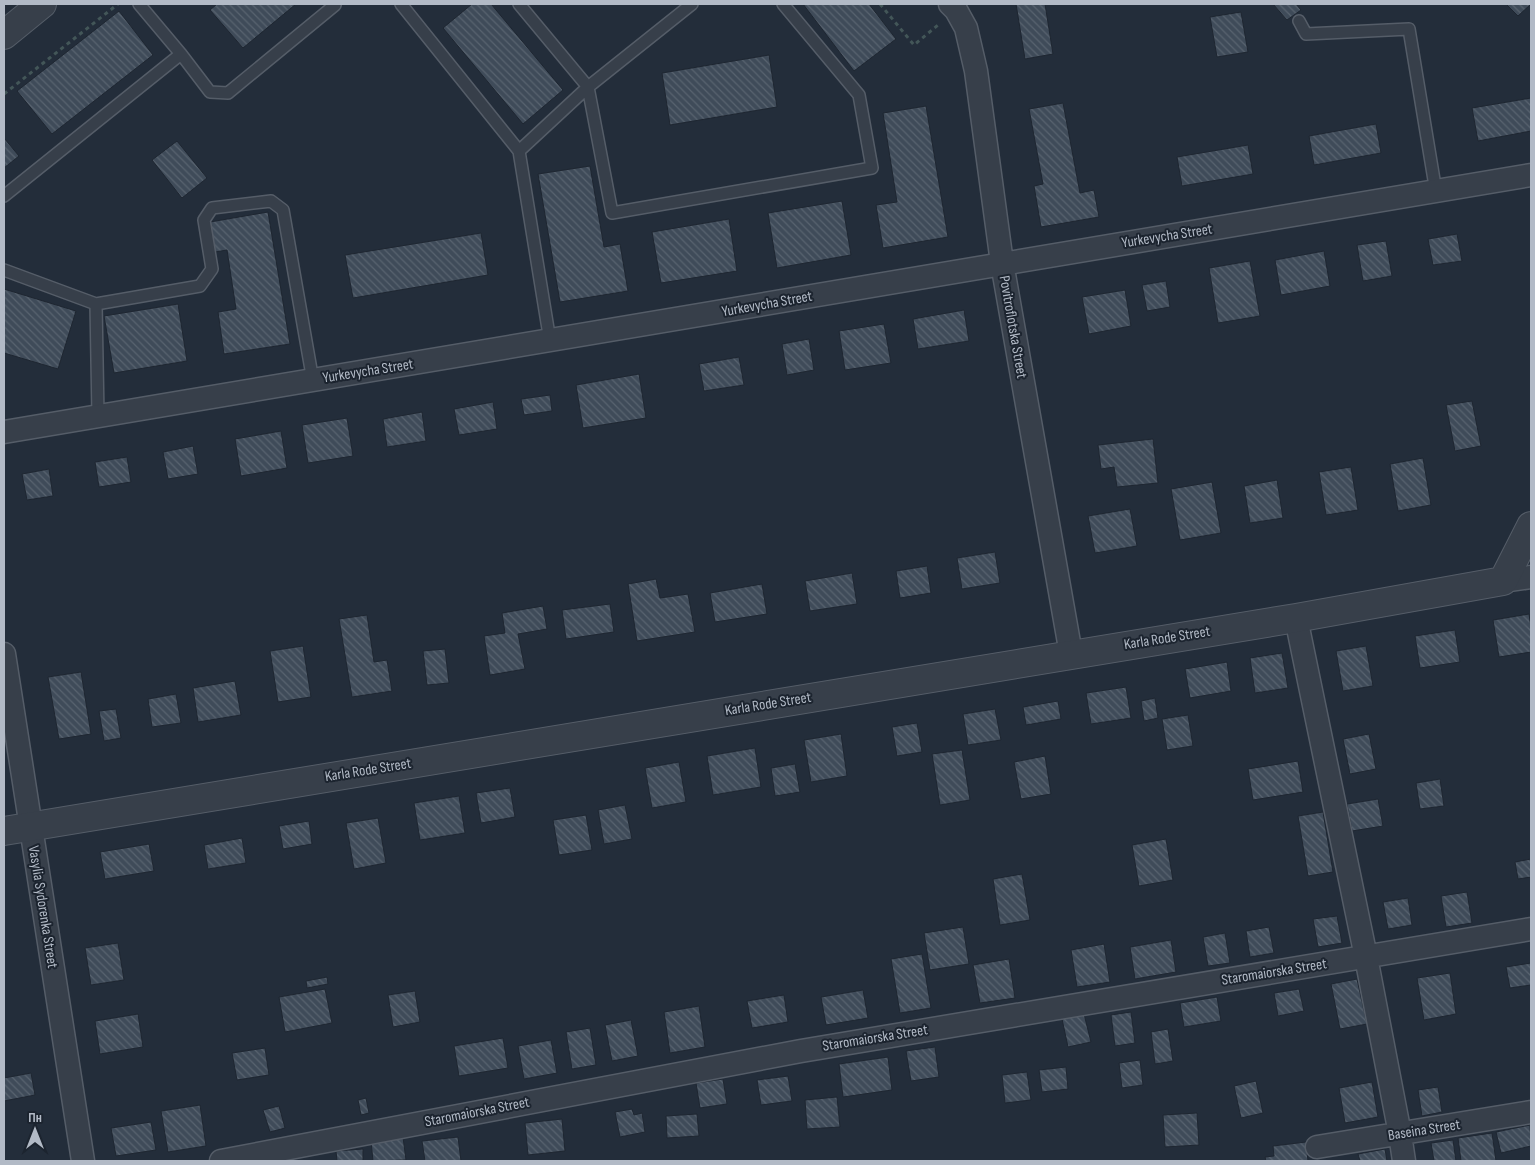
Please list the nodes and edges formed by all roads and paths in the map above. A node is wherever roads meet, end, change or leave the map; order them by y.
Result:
1 (42, 4) edge
2 (118, 4) edge
3 (138, 4) edge
4 (401, 4) edge
5 (519, 4) edge
6 (692, 4) edge
7 (783, 4) edge
8 (880, 4) edge
9 (335, 5) edge
10 (953, 7) edge
11 (1299, 21) dead end
12 (4, 35) edge
13 (181, 54) junction
14 (588, 86) junction
15 (4, 94) edge
16 (519, 151) junction
17 (1531, 175) edge
18 (1436, 192) junction
19 (4, 196) edge
20 (1002, 263) junction
21 (4, 270) edge
22 (96, 304) junction
23 (550, 341) junction
24 (313, 380) junction
25 (98, 416) junction
26 (4, 432) edge
27 (1531, 526) edge
28 (1531, 577) edge
29 (1503, 581) junction
30 (1296, 618) junction
31 (4, 654) edge
32 (1072, 654) junction
33 (30, 826) junction
34 (4, 830) edge
35 (1531, 929) edge
36 (1366, 957) junction
37 (1531, 1112) edge
38 (1400, 1134) junction
39 (1317, 1147) dead end
40 (83, 1161) edge
41 (221, 1161) edge
42 (1404, 1161) edge

1 - 12 street
2 - 15 path
3 - 13 lane
4 - 16 lane
5 - 14 lane
6 - 14 lane
7 - 14 lane
8 - 10 path
9 - 13 lane
10 - 20 street, Povitroflotska Street
11 - 18 lane
13 - 19 lane
14 - 16 lane
16 - 23 lane
17 - 18 street, Yurkevycha Street
18 - 20 street, Yurkevycha Street
20 - 23 street, Yurkevycha Street
20 - 32 street, Povitroflotska Street
21 - 22 lane
22 - 24 lane
22 - 25 lane
23 - 24 street, Yurkevycha Street
24 - 25 street, Yurkevycha Street
25 - 26 street, Yurkevycha Street
27 - 29 street
28 - 29 street, Karla Rode Street
29 - 30 street, Karla Rode Street
30 - 32 street, Karla Rode Street
30 - 36 street
31 - 33 street, Vasylia Sydorenka Street
32 - 33 street, Karla Rode Street
33 - 34 street, Karla Rode Street
33 - 40 street, Vasylia Sydorenka Street
35 - 36 street, Staromaiorska Street
36 - 38 street
36 - 41 street, Staromaiorska Street
37 - 38 street, Baseina Street
38 - 39 street, Baseina Street
38 - 42 street

